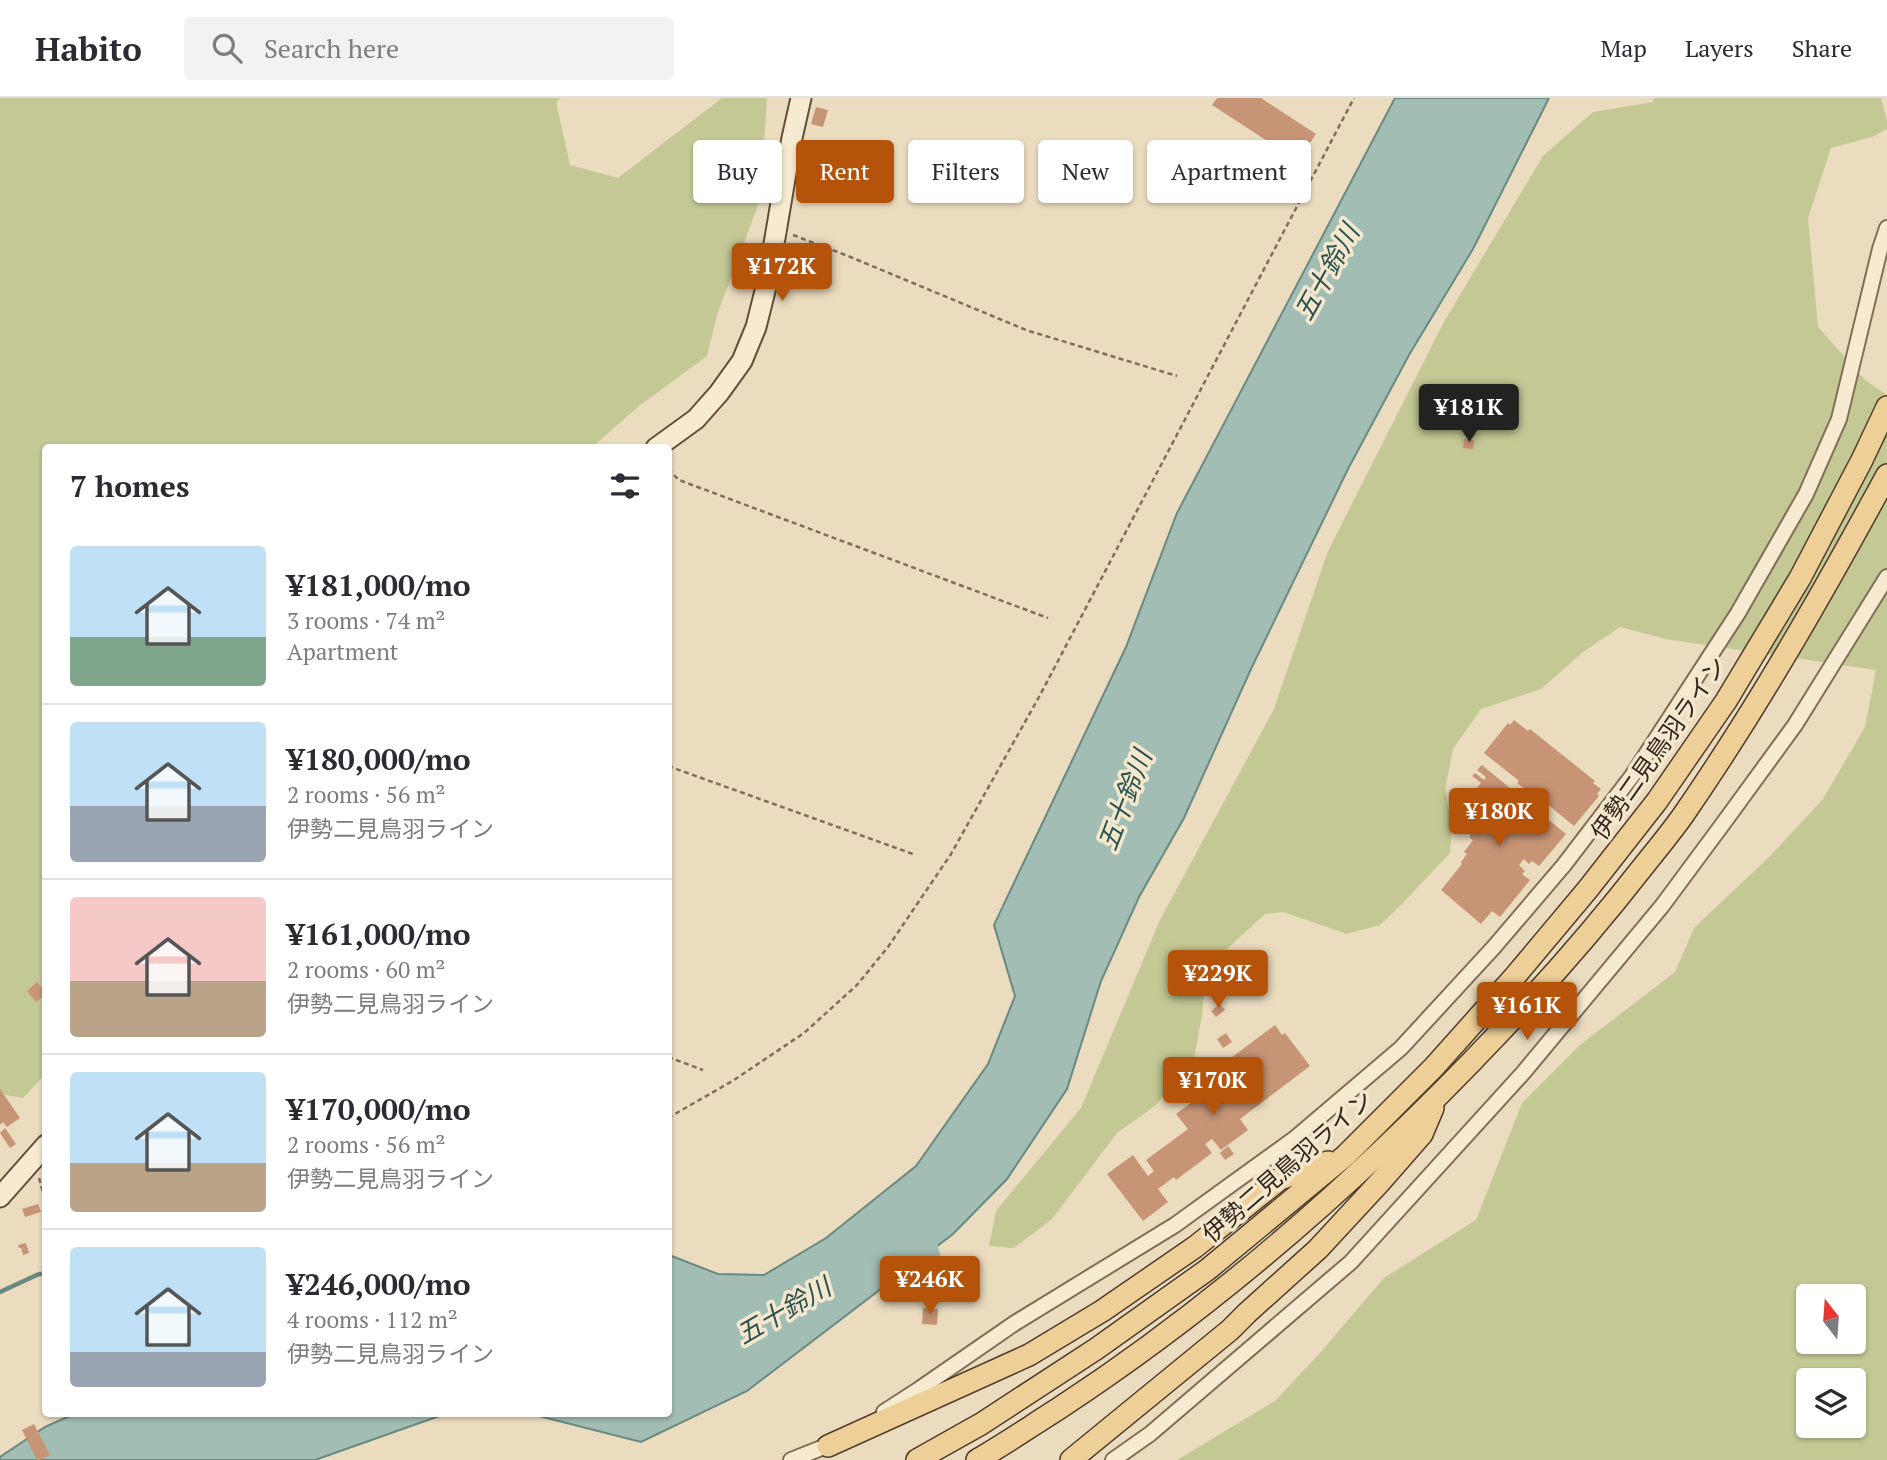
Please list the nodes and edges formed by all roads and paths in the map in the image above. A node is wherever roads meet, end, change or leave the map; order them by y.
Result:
1 (801, 98) edge
2 (1354, 98) edge
3 (1887, 228) edge
4 (777, 229) junction
5 (1177, 376) dead end
6 (1887, 407) edge
7 (661, 444) edge
8 (672, 473) edge
9 (1887, 475) edge
10 (1887, 577) edge
11 (1048, 618) dead end
12 (672, 767) edge
13 (913, 855) dead end
14 (672, 1058) edge
15 (703, 1070) dead end
16 (1436, 1100) junction
17 (672, 1116) edge
18 (42, 1150) edge
19 (1345, 1156) junction
20 (0, 1197) edge
21 (828, 1446) junction
22 (791, 1460) edge
23 (917, 1460) edge
24 (977, 1460) edge
25 (1071, 1460) edge
26 (1113, 1460) edge

1 - 4 main road
2 - 17 path
3 - 21 street
4 - 5 path
4 - 7 main road
6 - 19 main road, 伊勢二見鳥羽ライン
8 - 11 path
9 - 16 main road, 伊勢二見鳥羽ライン
10 - 26 street
12 - 13 path
14 - 15 path
16 - 24 main road, 伊勢二見鳥羽ライン
16 - 25 main road
18 - 20 main road
19 - 21 main road
19 - 23 main road, 伊勢二見鳥羽ライン
21 - 22 street

